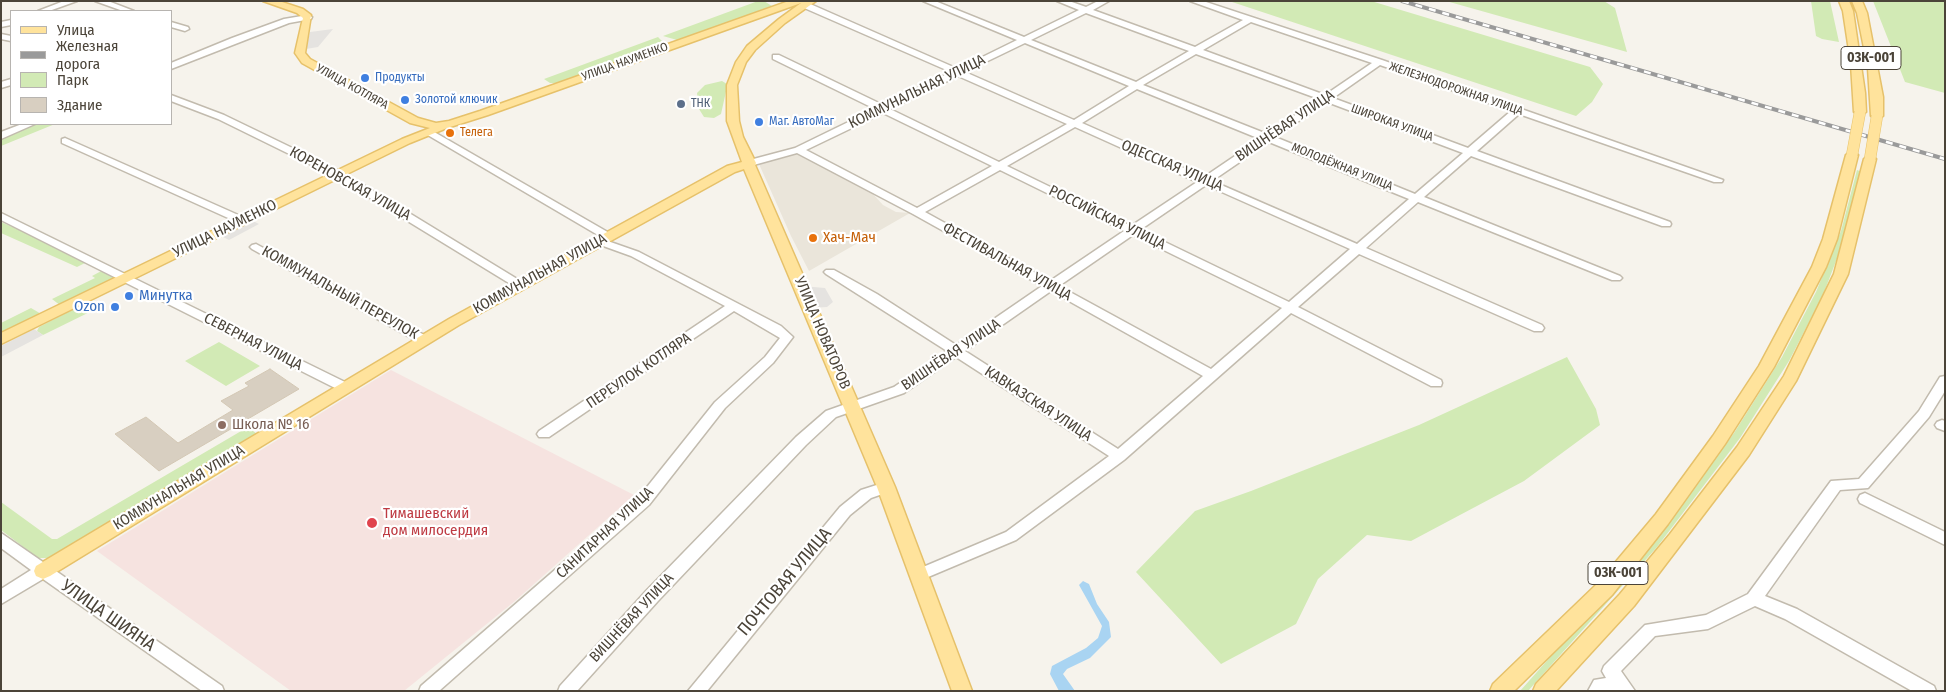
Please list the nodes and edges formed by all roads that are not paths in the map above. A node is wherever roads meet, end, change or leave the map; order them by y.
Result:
1 (73, 1) edge
2 (99, 1) edge
3 (268, 1) edge
4 (927, 1) edge
5 (1061, 1) edge
6 (1105, 1) edge
7 (1194, 1) edge
8 (1844, 1) edge
9 (1857, 1) edge
10 (805, 3) edge
11 (45, 10) edge
12 (127, 10) edge
13 (1086, 10) junction
14 (764, 13) junction
15 (308, 16) junction
16 (1249, 20) junction
17 (782, 21) junction
18 (751, 22) junction
19 (172, 24) edge
20 (185, 29) dead end
21 (766, 34) junction
22 (1025, 39) junction
23 (1195, 51) junction
24 (776, 57) dead end
25 (1379, 62) junction
26 (172, 66) edge
27 (957, 73) junction
28 (1137, 84) junction
29 (172, 98) edge
30 (1326, 98) junction
31 (883, 109) junction
32 (1518, 110) junction
33 (1074, 124) junction
34 (28, 125) edge
35 (427, 129) junction
36 (1, 136) edge
37 (1269, 138) junction
38 (65, 141) dead end
39 (798, 150) junction
40 (1469, 151) junction
41 (750, 163) junction
42 (1000, 165) junction
43 (338, 174) junction
44 (1206, 180) junction
45 (1718, 180) dead end
46 (1417, 197) junction
47 (917, 212) junction
48 (1, 216) edge
49 (241, 220) junction
50 (1666, 224) dead end
51 (1133, 231) junction
52 (603, 238) junction
53 (256, 247) dead end
54 (1358, 248) junction
55 (830, 272) dead end
56 (126, 278) junction
57 (1616, 278) dead end
58 (522, 284) junction
59 (1052, 287) junction
60 (733, 306) junction
61 (1291, 308) junction
62 (1538, 328) dead end
63 (1, 340) edge
64 (424, 340) junction
65 (957, 352) junction
66 (1213, 376) junction
67 (1945, 380) edge
68 (1436, 383) dead end
69 (344, 388) junction
70 (852, 405) junction
71 (544, 434) dead end
72 (1119, 456) junction
73 (886, 486) junction
74 (1865, 499) dead end
75 (1, 538) edge
76 (1945, 539) edge
77 (43, 571) junction
78 (921, 574) junction
79 (1, 597) edge
80 (1754, 599) junction
81 (209, 689) edge
82 (1625, 689) edge
83 (428, 691) edge
84 (566, 691) edge
85 (696, 691) edge
86 (962, 691) edge
87 (1500, 691) edge
88 (1543, 691) edge
89 (1596, 691) edge
90 (1928, 691) edge

1 - 11 street
2 - 12 street
3 - 15 main road
4 - 22 street, МОЛОДЁЖНАЯ УЛИЦА
5 - 13 street, ШИРОКАЯ УЛИЦА
6 - 13 street, КОММУНАЛЬНАЯ УЛИЦА
7 - 16 street, ЖЕЛЕЗНОДОРОЖНАЯ УЛИЦА
8 - 87 main road, 03К-001, bridge
9 - 88 main road, 03К-001, bridge
10 - 14 main road
10 - 17 main road, УЛИЦА НОВАТОРОВ
10 - 27 street, ОДЕССКАЯ УЛИЦА
13 - 22 street, КОММУНАЛЬНАЯ УЛИЦА
13 - 23 street, ШИРОКАЯ УЛИЦА
14 - 17 main road
14 - 18 main road
15 - 26 street
15 - 35 main road, УЛИЦА КОТЛЯРА
16 - 23 street
16 - 25 street, ЖЕЛЕЗНОДОРОЖНАЯ УЛИЦА
17 - 18 main road
17 - 21 main road, УЛИЦА НОВАТОРОВ
18 - 21 main road
18 - 35 main road, УЛИЦА НАУМЕНКО
19 - 20 street
21 - 41 main road, УЛИЦА НОВАТОРОВ
22 - 27 street, КОММУНАЛЬНАЯ УЛИЦА
22 - 28 street, МОЛОДЁЖНАЯ УЛИЦА
23 - 28 street
23 - 30 street, ШИРОКАЯ УЛИЦА
24 - 31 street, РОССИЙСКАЯ УЛИЦА
25 - 30 street, ВИШНЁВАЯ УЛИЦА
25 - 32 street, ЖЕЛЕЗНОДОРОЖНАЯ УЛИЦА
27 - 31 street, КОММУНАЛЬНАЯ УЛИЦА
27 - 33 street, ОДЕССКАЯ УЛИЦА
28 - 33 street
28 - 37 street, МОЛОДЁЖНАЯ УЛИЦА
29 - 43 street, КОРЕНОВСКАЯ УЛИЦА
30 - 37 street, ВИШНЁВАЯ УЛИЦА
30 - 40 street, ШИРОКАЯ УЛИЦА
31 - 39 street, КОММУНАЛЬНАЯ УЛИЦА
31 - 42 street, РОССИЙСКАЯ УЛИЦА
32 - 40 street
32 - 45 street, ЖЕЛЕЗНОДОРОЖНАЯ УЛИЦА
33 - 42 street
33 - 44 street, ОДЕССКАЯ УЛИЦА
34 - 36 street
35 - 43 main road, УЛИЦА НАУМЕНКО
35 - 52 street
37 - 44 street, ВИШНЁВАЯ УЛИЦА
37 - 46 street, МОЛОДЁЖНАЯ УЛИЦА
38 - 49 street
39 - 41 street, КОММУНАЛЬНАЯ УЛИЦА
39 - 47 street, ФЕСТИВАЛЬНАЯ УЛИЦА
40 - 46 street
40 - 50 street, ШИРОКАЯ УЛИЦА
41 - 52 main road, КОММУНАЛЬНАЯ УЛИЦА
41 - 70 main road, УЛИЦА НОВАТОРОВ
42 - 47 street
42 - 51 street, РОССИЙСКАЯ УЛИЦА
43 - 49 main road, УЛИЦА НАУМЕНКО
43 - 58 street, КОРЕНОВСКАЯ УЛИЦА
44 - 51 street, ВИШНЁВАЯ УЛИЦА
44 - 54 street, ОДЕССКАЯ УЛИЦА
46 - 54 street
46 - 57 street, МОЛОДЁЖНАЯ УЛИЦА
47 - 59 street, ФЕСТИВАЛЬНАЯ УЛИЦА
48 - 56 street, СЕВЕРНАЯ УЛИЦА
49 - 56 main road, УЛИЦА НАУМЕНКО
51 - 59 street, ВИШНЁВАЯ УЛИЦА
51 - 61 street, РОССИЙСКАЯ УЛИЦА
52 - 58 main road, КОММУНАЛЬНАЯ УЛИЦА
52 - 60 street
53 - 64 street, КОММУНАЛЬНЫЙ ПЕРЕУЛОК
54 - 61 street
54 - 62 street, ОДЕССКАЯ УЛИЦА
55 - 65 street, КАВКАЗСКАЯ УЛИЦА
56 - 63 main road, УЛИЦА НАУМЕНКО
56 - 69 street, СЕВЕРНАЯ УЛИЦА
58 - 64 main road, КОММУНАЛЬНАЯ УЛИЦА
59 - 65 street, ВИШНЁВАЯ УЛИЦА
59 - 66 street, ФЕСТИВАЛЬНАЯ УЛИЦА
60 - 71 street, ПЕРЕУЛОК КОТЛЯРА
60 - 83 street, САНИТАРНАЯ УЛИЦА
61 - 66 street
61 - 68 street, РОССИЙСКАЯ УЛИЦА
64 - 69 main road, КОММУНАЛЬНАЯ УЛИЦА
65 - 70 street, ВИШНЁВАЯ УЛИЦА
65 - 72 street, КАВКАЗСКАЯ УЛИЦА
66 - 72 street
67 - 80 street
69 - 77 main road, КОММУНАЛЬНАЯ УЛИЦА
70 - 73 main road, УЛИЦА НОВАТОРОВ
70 - 84 street, ВИШНЁВАЯ УЛИЦА
72 - 78 street
73 - 78 main road, УЛИЦА НОВАТОРОВ
73 - 85 street, ПОЧТОВАЯ УЛИЦА
74 - 76 street
75 - 77 street, УЛИЦА ШИЯНА
77 - 79 street, КОММУНАЛЬНАЯ УЛИЦА
77 - 81 street, УЛИЦА ШИЯНА
78 - 86 main road, УЛИЦА НОВАТОРОВ
80 - 82 street
80 - 90 street
82 - 89 street

